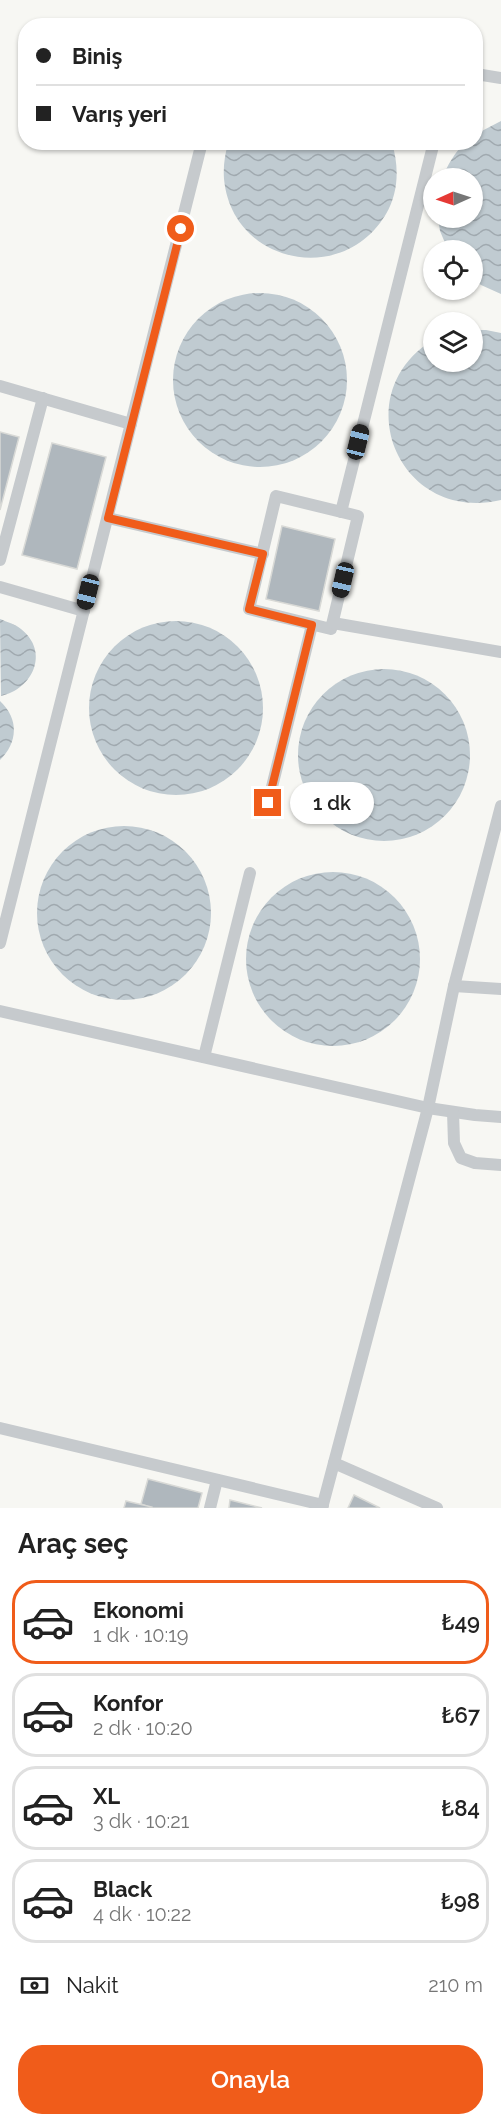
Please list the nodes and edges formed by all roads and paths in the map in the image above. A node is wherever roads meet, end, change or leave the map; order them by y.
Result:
1 (483, 75) edge
2 (501, 78) edge
3 (200, 150) edge
4 (432, 150) edge
5 (0, 386) edge
6 (43, 398) junction
7 (131, 424) junction
8 (341, 512) junction
9 (108, 518) junction
10 (263, 554) junction
11 (0, 560) edge
12 (0, 587) edge
13 (84, 611) junction
14 (333, 623) junction
15 (312, 625) junction
16 (501, 652) edge
17 (268, 803) dead end
18 (501, 806) edge
19 (250, 873) dead end
20 (0, 943) edge
21 (454, 986) junction
22 (501, 989) edge
23 (0, 1011) edge
24 (204, 1057) junction
25 (428, 1108) junction
26 (453, 1112) junction
27 (501, 1117) edge
28 (501, 1165) edge
29 (0, 1428) edge
30 (334, 1463) junction
31 (217, 1480) junction
32 (323, 1507) edge
33 (210, 1508) edge
34 (437, 1508) edge

1 - 2 lane
3 - 7 lane
4 - 8 lane
5 - 6 lane
6 - 7 lane
6 - 11 lane
7 - 9 lane
8 - 10 lane
8 - 14 lane
9 - 10 lane
9 - 13 lane
10 - 15 lane
12 - 13 lane
13 - 20 lane
14 - 15 lane
14 - 16 lane
15 - 17 lane
18 - 21 lane
19 - 24 lane
21 - 22 lane
21 - 25 lane
23 - 24 lane
24 - 25 lane
25 - 26 lane
25 - 30 lane
26 - 27 lane
26 - 28 lane
29 - 31 lane
30 - 32 lane
30 - 34 lane
31 - 32 lane
31 - 33 lane

